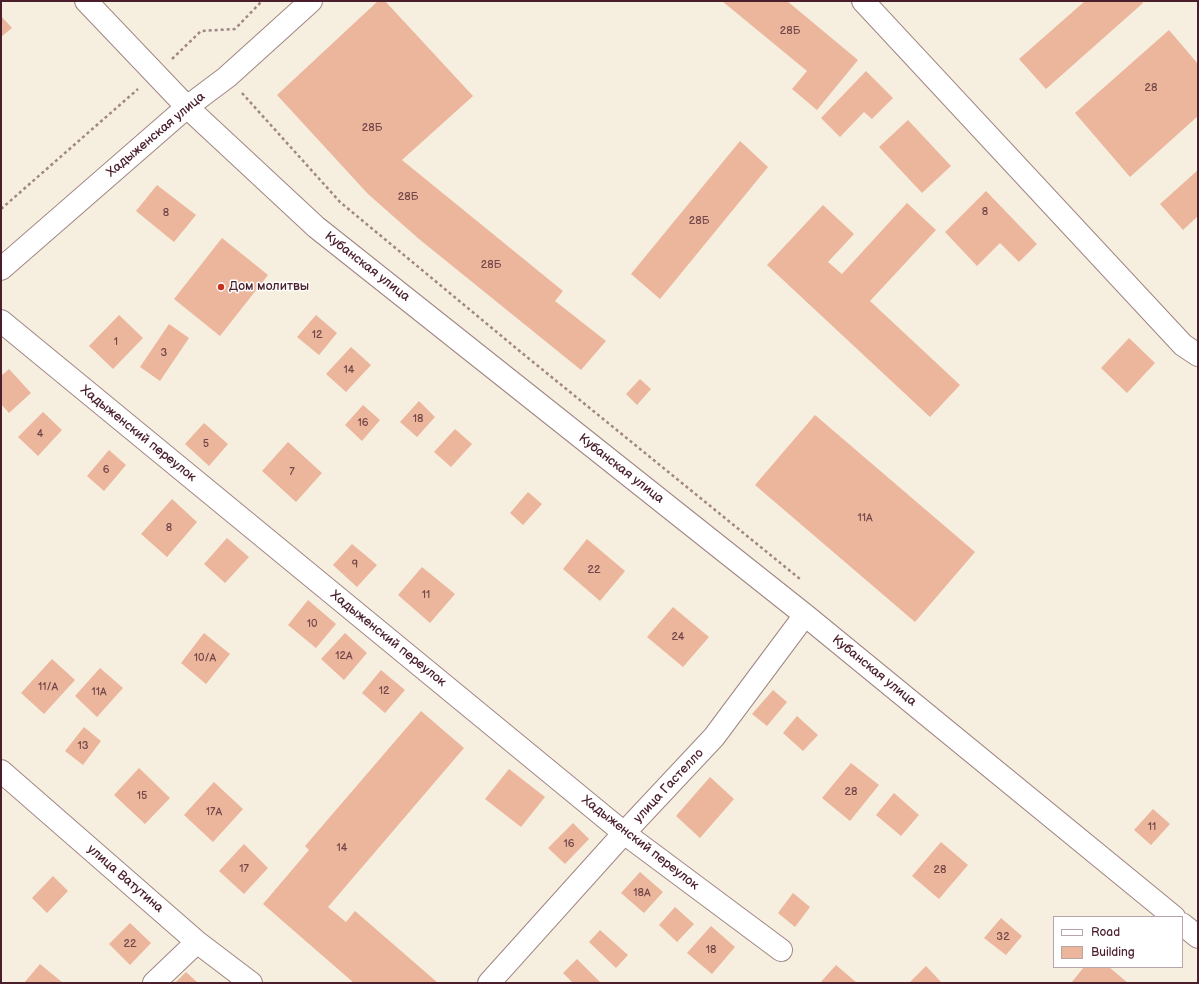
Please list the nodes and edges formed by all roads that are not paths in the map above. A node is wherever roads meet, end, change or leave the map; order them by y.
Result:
1 (86, 1) edge
2 (311, 1) edge
3 (863, 1) edge
4 (187, 107) junction
5 (1, 269) edge
6 (1, 321) edge
7 (1198, 355) edge
8 (805, 614) junction
9 (1, 771) edge
10 (624, 834) junction
11 (1173, 916) edge
12 (1183, 925) edge
13 (1198, 937) edge
14 (197, 942) junction
15 (781, 950) dead end
16 (154, 983) edge
17 (251, 983) edge
18 (489, 983) edge

1 - 4 street, Кубанская улица
2 - 4 street, Хадыженская улица
3 - 7 street
4 - 5 street, Хадыженская улица
4 - 8 street, Кубанская улица
6 - 10 street, Хадыженский переулок
8 - 10 street, улица Гастелло
8 - 11 street, Кубанская улица
9 - 14 street, улица Ватутина
10 - 15 street, Хадыженский переулок
10 - 18 street, улица Гастелло
12 - 13 street
14 - 16 street
14 - 17 street, улица Ватутина

